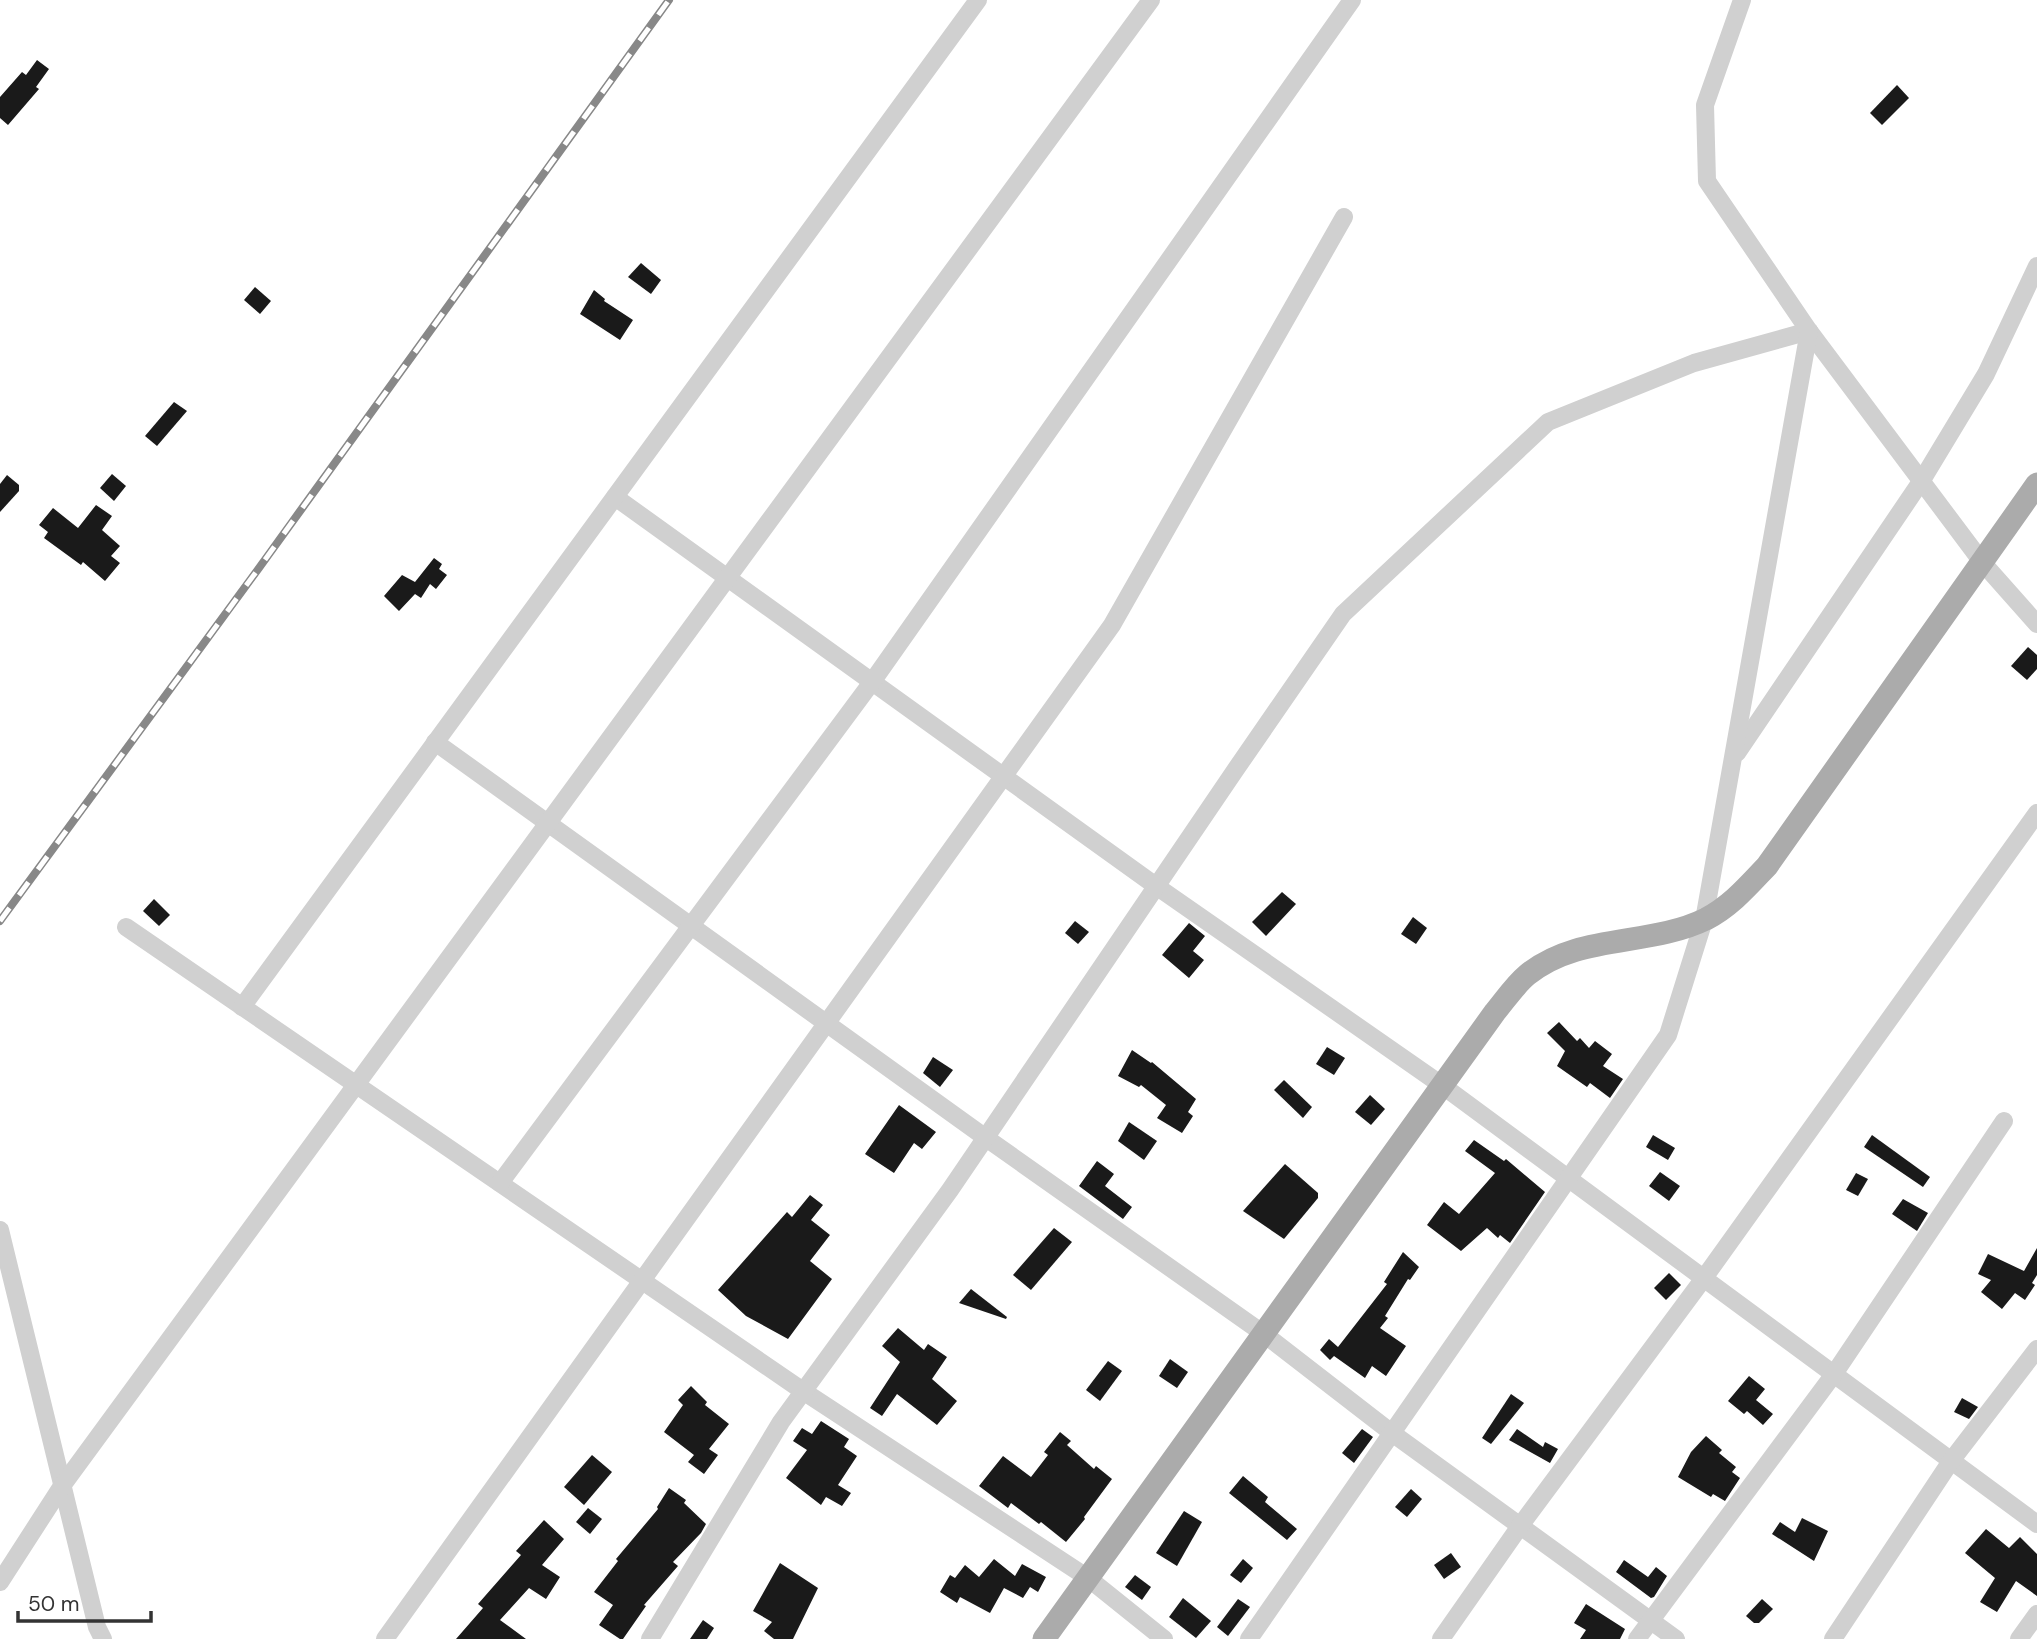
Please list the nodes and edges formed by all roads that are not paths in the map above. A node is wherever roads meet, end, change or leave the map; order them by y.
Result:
1 (978, 0) edge
2 (1151, 0) edge
3 (1352, 0) edge
4 (1742, 0) edge
5 (1344, 217) dead end
6 (2037, 266) edge
7 (1809, 331) junction
8 (1922, 480) junction
9 (2037, 484) edge
10 (615, 497) junction
11 (1982, 562) junction
12 (727, 578) junction
13 (2037, 624) edge
14 (872, 682) junction
15 (435, 742) junction
16 (1733, 758) junction
17 (1003, 776) junction
18 (2037, 813) edge
19 (548, 823) junction
20 (1156, 886) junction
21 (1704, 920) junction
22 (691, 926) junction
23 (126, 927) dead end
24 (242, 1007) junction
25 (827, 1023) junction
26 (356, 1085) junction
27 (1443, 1086) junction
28 (2004, 1121) dead end
29 (986, 1138) junction
30 (1568, 1179) junction
31 (500, 1183) junction
32 (0, 1230) edge
33 (1704, 1278) junction
34 (642, 1281) junction
35 (1264, 1334) junction
36 (2037, 1349) edge
37 (1834, 1374) junction
38 (803, 1391) junction
39 (1392, 1433) junction
40 (1951, 1461) junction
41 (62, 1486) junction
42 (2037, 1524) edge
43 (1520, 1526) junction
44 (1088, 1578) junction
45 (0, 1583) edge
46 (2037, 1615) edge
47 (1650, 1621) junction
48 (103, 1639) edge
49 (386, 1639) edge
50 (650, 1639) edge
51 (1044, 1639) edge
52 (1164, 1639) edge
53 (1249, 1639) edge
54 (1441, 1639) edge
55 (1637, 1639) edge
56 (1676, 1639) edge
57 (1833, 1639) edge
58 (2019, 1639) edge

1 - 10 street
2 - 12 street
3 - 14 street
4 - 7 street
5 - 17 street
6 - 8 street
7 - 8 street
7 - 16 street
7 - 20 street
8 - 11 street
8 - 16 street
9 - 11 main road
10 - 12 street
10 - 15 street
11 - 13 street
11 - 21 main road
12 - 14 street
12 - 19 street
14 - 17 street
14 - 22 street
15 - 19 street
15 - 24 street
16 - 21 street
17 - 20 street
17 - 25 street
18 - 33 street
19 - 22 street
19 - 26 street
20 - 27 street
20 - 29 street
21 - 27 main road
21 - 30 street
22 - 25 street
22 - 31 street
23 - 24 street
24 - 26 street
25 - 29 street
25 - 34 street
26 - 31 street
26 - 41 street
27 - 30 street
27 - 35 main road
28 - 37 street
29 - 35 street
29 - 38 street
30 - 33 street
30 - 39 street
31 - 34 street
32 - 41 street
33 - 37 street
33 - 43 street
34 - 38 street
34 - 49 street
35 - 39 street
35 - 44 main road
36 - 40 street
37 - 40 street
37 - 47 street
38 - 44 street
38 - 50 street
39 - 43 street
39 - 53 street
40 - 42 street
40 - 57 street
41 - 45 street
41 - 48 street
43 - 47 street
43 - 54 street
44 - 51 main road
44 - 52 street
46 - 58 street
47 - 55 street
47 - 56 street

